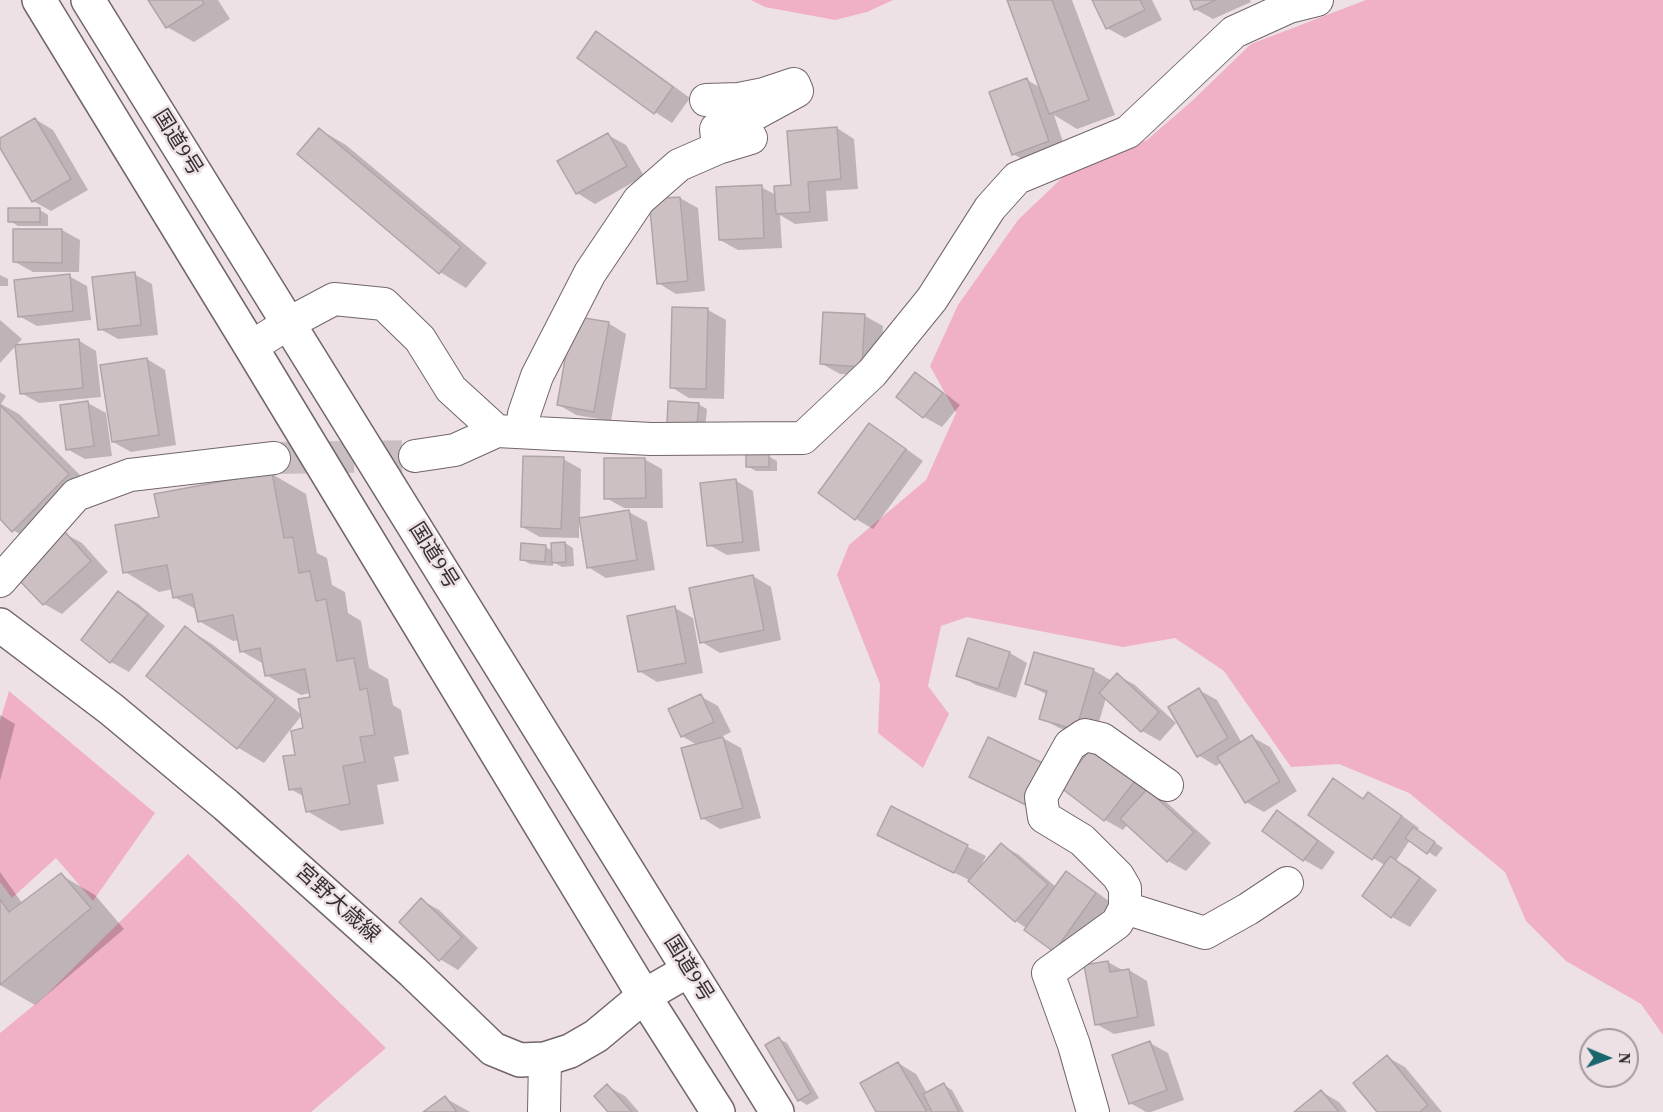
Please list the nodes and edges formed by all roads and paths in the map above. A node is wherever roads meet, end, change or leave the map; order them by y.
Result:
1 (39, 0) edge
2 (88, 0) edge
3 (1317, 0) edge
4 (706, 100) dead end
5 (751, 138) dead end
6 (718, 148) junction
7 (289, 323) junction
8 (251, 346) junction
9 (509, 432) junction
10 (415, 456) tunnel mouth
11 (274, 458) tunnel mouth
12 (0, 582) edge
13 (0, 625) edge
14 (1167, 785) dead end
15 (1287, 883) dead end
16 (1125, 909) junction
17 (689, 969) junction
18 (644, 996) junction
19 (544, 1059) junction
20 (544, 1112) edge
21 (718, 1112) edge
22 (777, 1112) edge
23 (1093, 1112) edge

1 - 8 main road, 国道9号
2 - 7 main road, 国道9号
3 - 9 street
4 - 6 street
5 - 6 street
6 - 9 street
7 - 8 street
7 - 9 street
7 - 17 main road, 国道9号
8 - 18 main road, 国道9号
9 - 10 street
11 - 12 street
13 - 19 main road, 宮野大歳線
14 - 16 street
15 - 16 street
16 - 23 street
17 - 18 main road, 宮野大歳線
17 - 22 main road, 国道9号
18 - 19 main road, 宮野大歳線
18 - 21 main road, 国道9号
19 - 20 street

